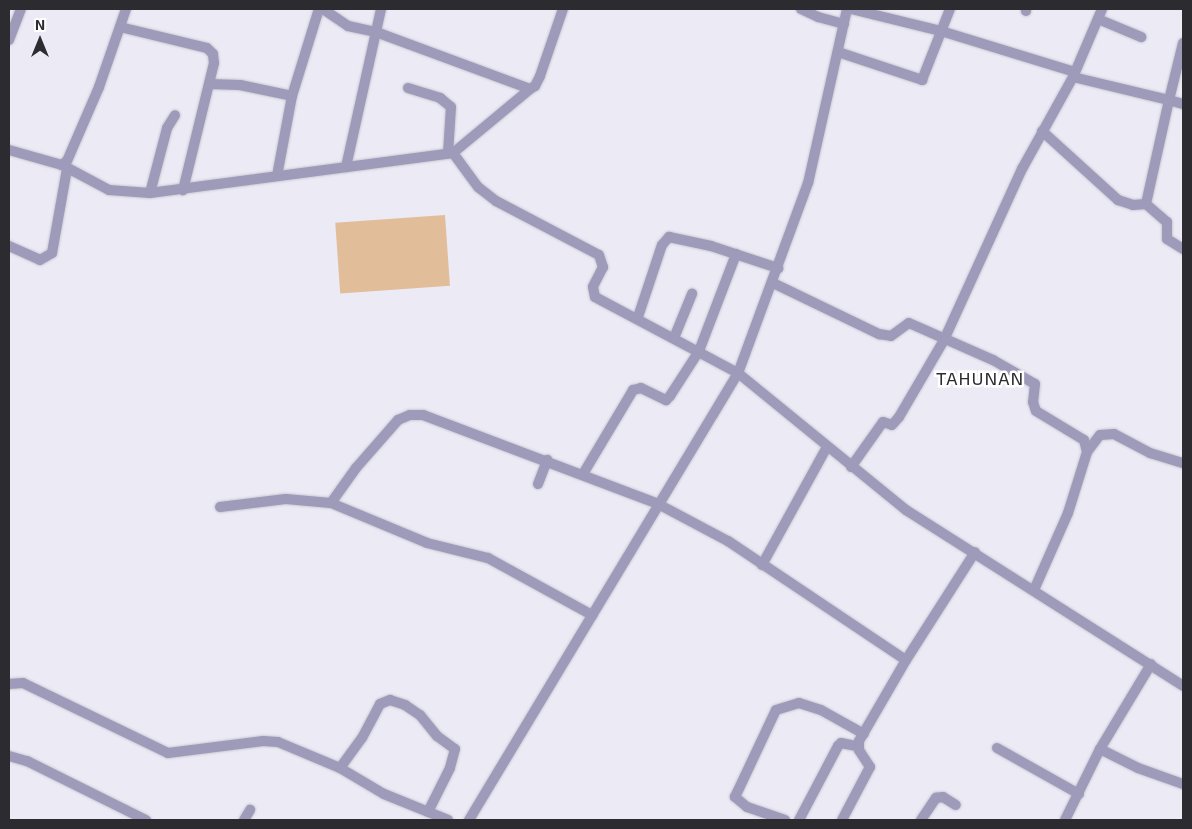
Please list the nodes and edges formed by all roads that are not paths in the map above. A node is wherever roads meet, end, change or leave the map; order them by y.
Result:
1 (22, 9) edge
2 (126, 9) edge
3 (319, 9) edge
4 (323, 9) edge
5 (381, 9) edge
6 (562, 9) edge
7 (801, 9) edge
8 (847, 9) edge
9 (851, 9) edge
10 (950, 9) edge
11 (1102, 9) edge
12 (1098, 19) junction
13 (844, 24) junction
14 (120, 27) junction
15 (942, 31) junction
16 (376, 32) junction
17 (1141, 37) dead end
18 (9, 40) edge
19 (1183, 44) edge
20 (838, 52) junction
21 (1180, 70) edge
22 (1074, 75) junction
23 (209, 84) junction
24 (408, 88) dead end
25 (530, 89) junction
26 (292, 96) junction
27 (1168, 100) junction
28 (1183, 104) edge
29 (175, 115) dead end
30 (1042, 131) junction
31 (9, 150) edge
32 (451, 153) junction
33 (64, 167) junction
34 (346, 167) junction
35 (277, 176) junction
36 (183, 190) junction
37 (150, 194) junction
38 (1146, 204) junction
39 (9, 246) edge
40 (1183, 248) edge
41 (736, 254) junction
42 (778, 268) junction
43 (772, 284) junction
44 (692, 294) dead end
45 (638, 318) junction
46 (674, 338) junction
47 (944, 340) junction
48 (700, 351) junction
49 (738, 373) junction
50 (827, 447) junction
51 (1087, 452) junction
52 (547, 460) junction
53 (1183, 463) edge
54 (851, 467) junction
55 (583, 474) junction
56 (538, 484) dead end
57 (331, 503) junction
58 (658, 504) junction
59 (220, 507) dead end
60 (975, 552) junction
61 (762, 565) junction
62 (1034, 590) junction
63 (592, 615) junction
64 (906, 660) junction
65 (1151, 664) junction
66 (9, 684) edge
67 (1183, 686) edge
68 (864, 734) junction
69 (857, 746) junction
70 (997, 748) dead end
71 (1100, 749) junction
72 (9, 756) edge
73 (340, 768) junction
74 (1183, 784) edge
75 (1079, 794) junction
76 (956, 805) dead end
77 (250, 810) dead end
78 (428, 812) junction
79 (146, 820) edge
80 (244, 820) edge
81 (448, 820) edge
82 (469, 820) edge
83 (785, 820) edge
84 (799, 820) edge
85 (842, 820) edge
86 (921, 820) edge
87 (1065, 820) edge

1 - 18 street
2 - 14 street
3 - 26 street
4 - 16 street
5 - 16 street
6 - 25 street
7 - 13 street
8 - 13 street
9 - 15 street
10 - 15 street
11 - 12 street
12 - 17 street
12 - 22 street
13 - 20 street
14 - 23 street
14 - 33 street
15 - 20 street
15 - 22 street
16 - 25 street
16 - 34 street
19 - 21 street
20 - 42 street
21 - 27 street
22 - 27 street
22 - 30 street
23 - 26 street
23 - 36 street
24 - 32 street
25 - 32 street
26 - 35 street
27 - 28 street
27 - 38 street
29 - 37 street
30 - 38 street
30 - 47 street
31 - 33 street
32 - 34 street
32 - 45 street
33 - 37 street
33 - 39 street
34 - 35 street
35 - 36 street
36 - 37 street
38 - 40 street
41 - 42 street
41 - 45 street
41 - 48 street
42 - 43 street
43 - 47 street
43 - 49 street
44 - 46 street
45 - 46 street
46 - 48 street
47 - 51 street
47 - 54 street
48 - 49 street
48 - 55 street
49 - 50 street
49 - 58 street
50 - 54 street
50 - 61 street
51 - 53 street
51 - 62 street
52 - 55 street
52 - 56 street
52 - 57 street
54 - 60 street
55 - 58 street
57 - 59 street
57 - 63 street
58 - 61 street
58 - 63 street
60 - 62 street
60 - 64 street
61 - 64 street
62 - 65 street
63 - 82 street
64 - 68 street
65 - 67 street
65 - 71 street
66 - 73 street
68 - 69 street
68 - 83 street
69 - 84 street
69 - 85 street
70 - 75 street
71 - 74 street
71 - 75 street
72 - 79 street
73 - 78 street
73 - 78 street
75 - 87 street
76 - 86 street
77 - 80 street
78 - 81 street

